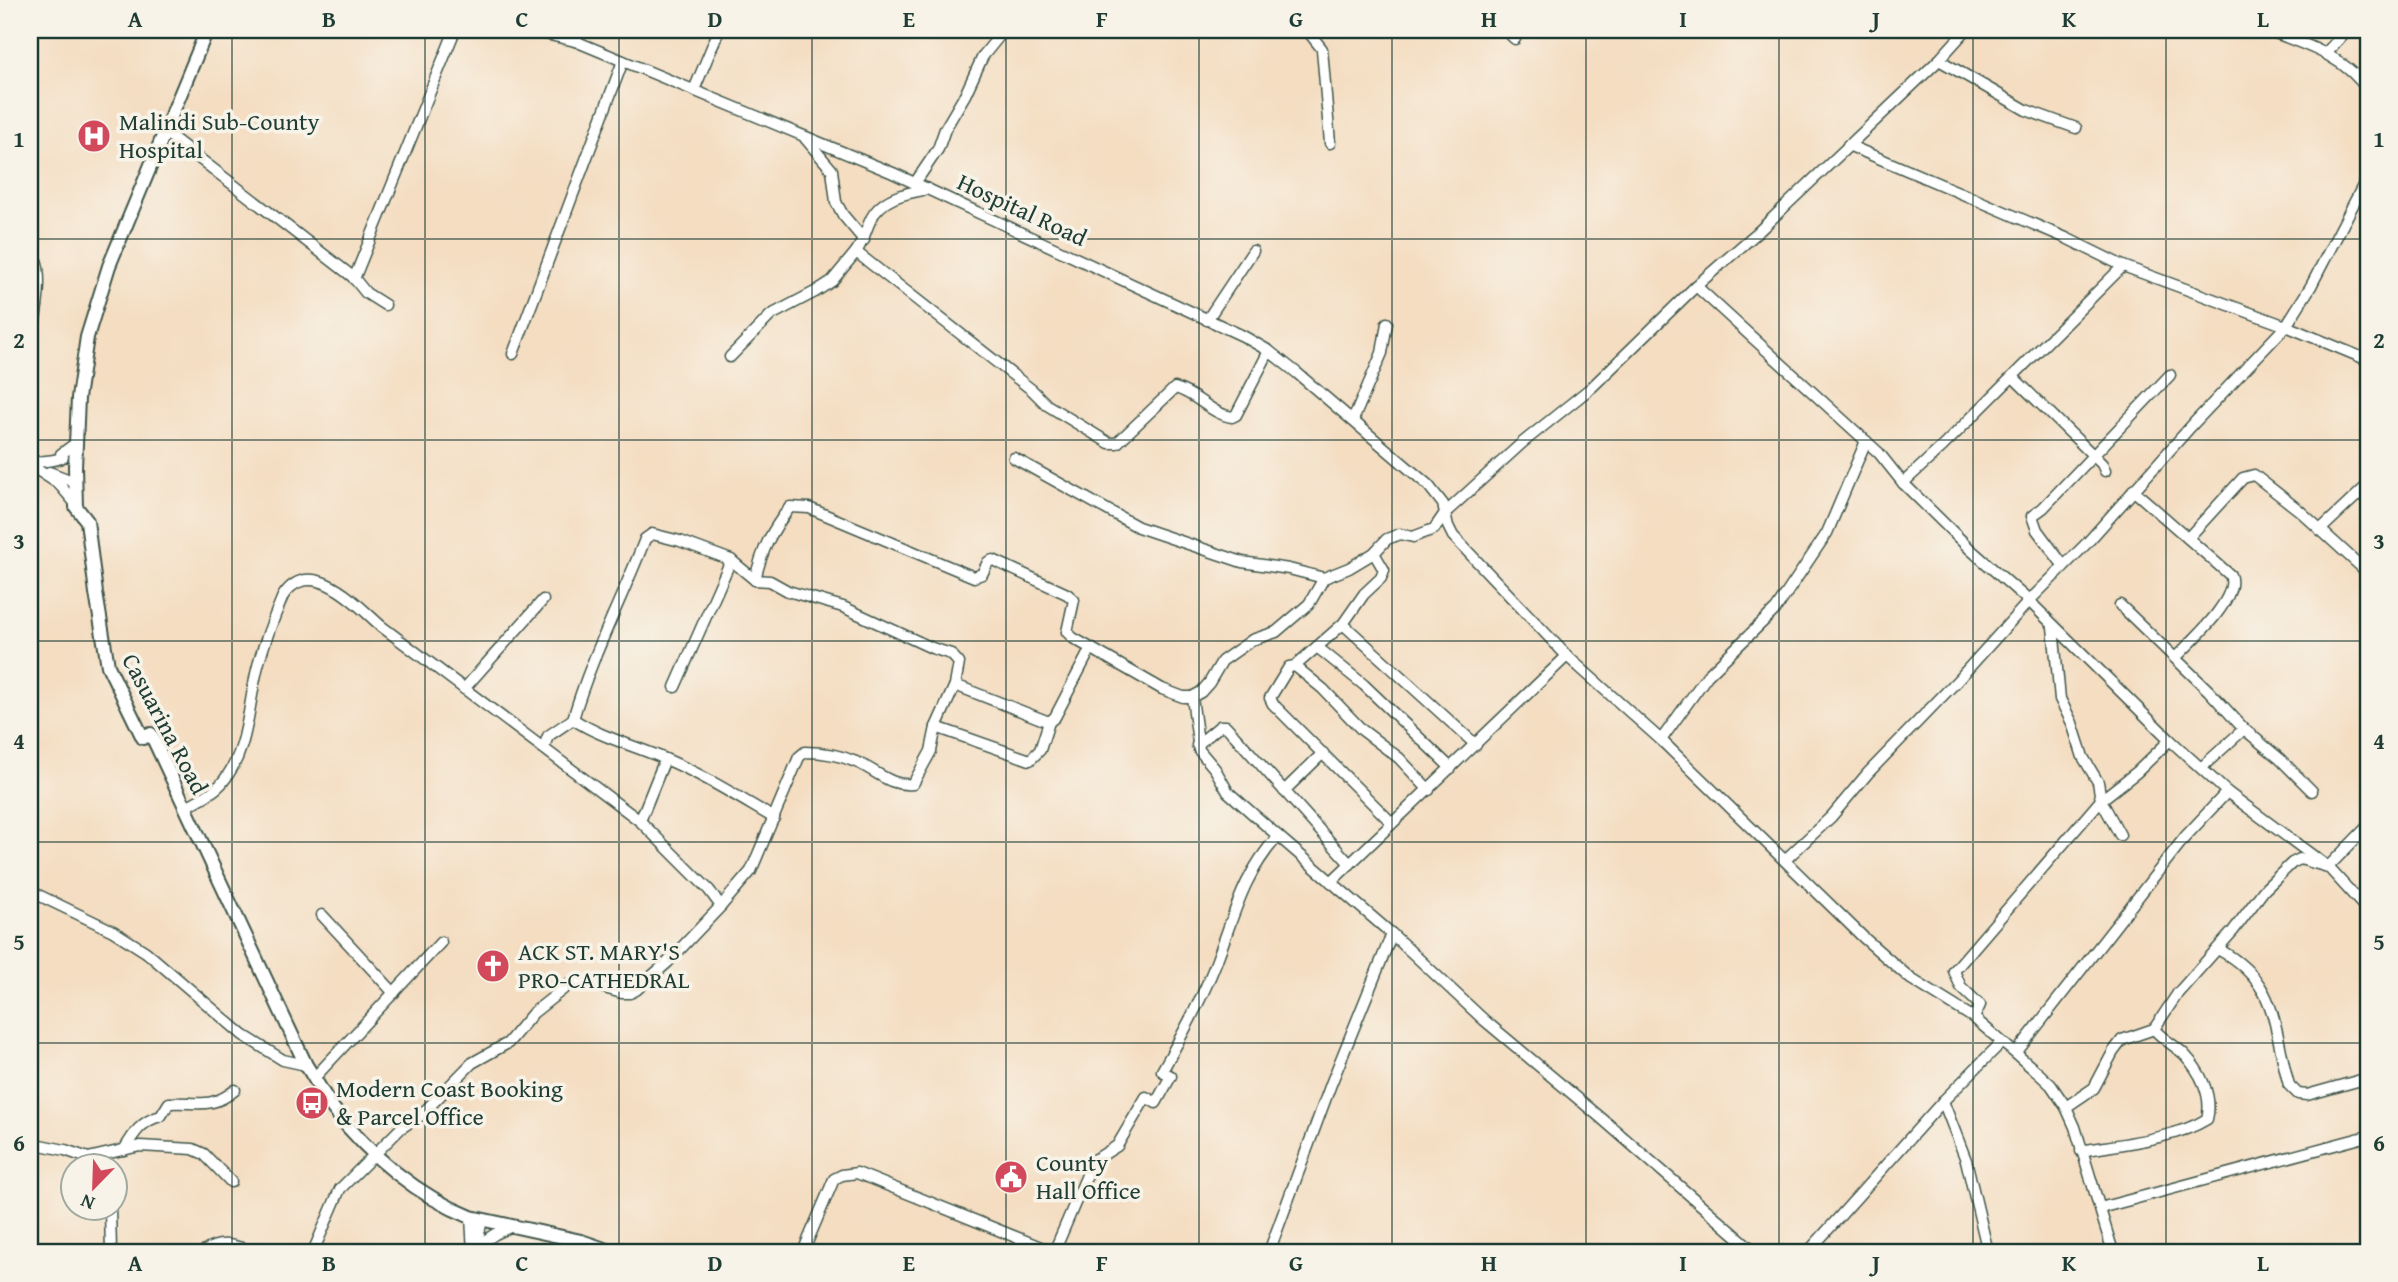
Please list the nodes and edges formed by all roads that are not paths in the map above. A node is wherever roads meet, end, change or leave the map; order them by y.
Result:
1 (207, 30) edge
2 (455, 30) edge
3 (529, 30) edge
4 (580, 30) edge
5 (719, 30) edge
6 (1004, 30) edge
7 (1307, 30) edge
8 (1505, 30) edge
9 (1966, 30) edge
10 (2267, 30) edge
11 (2347, 30) edge
12 (1515, 39) dead end
13 (575, 41) junction
14 (2325, 54) junction
15 (1939, 60) junction
16 (623, 61) junction
17 (694, 90) junction
18 (2368, 91) edge
19 (2076, 128) dead end
20 (165, 132) junction
21 (802, 135) junction
22 (1330, 143) dead end
23 (1848, 145) junction
24 (2368, 176) edge
25 (915, 183) junction
26 (928, 189) junction
27 (864, 240) junction
28 (30, 250) edge
29 (1253, 251) dead end
30 (856, 253) junction
31 (2123, 267) junction
32 (354, 279) junction
33 (1696, 286) junction
34 (386, 305) dead end
35 (1207, 320) junction
36 (1387, 323) dead end
37 (2286, 326) junction
38 (30, 347) edge
39 (1269, 351) junction
40 (513, 354) dead end
41 (730, 357) dead end
42 (2368, 360) edge
43 (2170, 376) dead end
44 (2012, 377) junction
45 (1353, 420) junction
46 (1866, 441) junction
47 (76, 443) junction
48 (2092, 455) junction
49 (1014, 458) dead end
50 (32, 465) edge
51 (75, 467) junction
52 (2105, 471) dead end
53 (75, 482) junction
54 (1903, 483) junction
55 (2368, 485) edge
56 (2133, 490) junction
57 (76, 504) junction
58 (1445, 513) junction
59 (2320, 530) junction
60 (2188, 538) junction
61 (1374, 553) junction
62 (731, 560) junction
63 (2063, 565) junction
64 (2368, 573) edge
65 (1324, 578) junction
66 (755, 580) junction
67 (543, 600) dead end
68 (2029, 601) junction
69 (2120, 605) dead end
70 (1343, 624) junction
71 (2053, 627) junction
72 (1317, 647) junction
73 (1091, 648) junction
74 (1567, 656) junction
75 (2175, 658) junction
76 (1295, 666) junction
77 (955, 685) junction
78 (675, 687) dead end
79 (464, 689) junction
80 (1192, 697) junction
81 (573, 719) junction
82 (1049, 722) junction
83 (936, 727) junction
84 (2244, 729) junction
85 (1661, 740) junction
86 (2170, 740) junction
87 (1197, 745) junction
88 (1476, 745) junction
89 (544, 747) junction
90 (1323, 753) junction
91 (665, 759) junction
92 (1451, 768) junction
93 (2201, 768) junction
94 (1429, 790) junction
95 (2312, 791) dead end
96 (1284, 792) junction
97 (2227, 792) junction
98 (2101, 800) junction
99 (186, 807) junction
100 (774, 818) junction
101 (640, 821) junction
102 (1392, 823) junction
103 (2368, 826) edge
104 (1278, 835) junction
105 (2120, 835) dead end
106 (1785, 860) junction
107 (1350, 864) junction
108 (2328, 867) junction
109 (1331, 882) junction
110 (30, 891) edge
111 (720, 906) junction
112 (2368, 911) edge
113 (322, 915) dead end
114 (1392, 934) junction
115 (441, 942) dead end
116 (2218, 949) junction
117 (394, 992) junction
118 (1974, 1018) junction
119 (2154, 1029) junction
120 (2001, 1043) junction
121 (2016, 1053) junction
122 (306, 1065) junction
123 (314, 1078) junction
124 (2368, 1078) edge
125 (235, 1090) dead end
126 (1943, 1101) junction
127 (2066, 1107) junction
128 (2368, 1136) edge
129 (30, 1143) edge
130 (124, 1150) junction
131 (71, 1152) edge
132 (120, 1152) edge
133 (2081, 1152) junction
134 (376, 1154) junction
135 (230, 1182) dead end
136 (2100, 1208) junction
137 (455, 1210) junction
138 (477, 1218) junction
139 (110, 1222) edge
140 (512, 1226) junction
141 (474, 1248) edge
142 (111, 1252) edge
143 (203, 1252) edge
144 (255, 1252) edge
145 (313, 1252) edge
146 (613, 1252) edge
147 (803, 1252) edge
148 (1054, 1252) edge
149 (1269, 1252) edge
150 (1755, 1252) edge
151 (1808, 1252) edge
152 (1988, 1252) edge
153 (2113, 1252) edge

1 - 20 street, Casuarina Road
2 - 32 street
3 - 13 street, Hospital Road
4 - 13 street
5 - 17 street
6 - 25 street
7 - 22 street
8 - 12 street
9 - 15 street
10 - 14 street
11 - 14 street
13 - 16 street, Hospital Road
14 - 18 street
15 - 19 street
15 - 23 street
16 - 17 street, Hospital Road
16 - 40 street
17 - 21 street, Hospital Road
20 - 32 street
20 - 47 street, Casuarina Road
21 - 25 street, Hospital Road
21 - 27 street
23 - 31 street
23 - 33 street
24 - 37 street
25 - 26 street, Hospital Road
26 - 27 street
26 - 35 street, Hospital Road
27 - 30 street
28 - 38 street
29 - 35 street
30 - 39 street
30 - 41 street
31 - 37 street
31 - 44 street
32 - 34 street
33 - 46 street
33 - 58 street
35 - 39 street, Hospital Road
36 - 45 street
37 - 42 street
37 - 56 street
39 - 45 street, Hospital Road
43 - 48 street
44 - 48 street
44 - 54 street
45 - 58 street, Hospital Road
46 - 54 street
46 - 85 street
47 - 50 street
47 - 51 street, Casuarina Road
48 - 52 street
48 - 63 street
49 - 65 street
50 - 51 street
50 - 53 street
50 - 57 street
51 - 53 street, Casuarina Road
53 - 57 street, Casuarina Road
54 - 68 street
55 - 59 street
56 - 60 street
56 - 63 street
57 - 99 street, Casuarina Road
58 - 61 street
58 - 74 street, Hospital Road
59 - 60 street
59 - 64 street
60 - 75 street
61 - 65 street
61 - 70 street
62 - 66 street
62 - 78 street
62 - 81 street
63 - 68 street
65 - 80 street
66 - 73 street
66 - 77 street
67 - 79 street
68 - 71 street
68 - 106 street
69 - 75 street
70 - 72 street
70 - 88 street
71 - 86 street
71 - 98 street
72 - 76 street
72 - 92 street
73 - 80 street
73 - 82 street
74 - 85 street, Hospital Road
74 - 88 street
75 - 84 street
76 - 90 street
76 - 94 street
77 - 82 street
77 - 83 street
79 - 89 street
79 - 99 street
80 - 87 street
81 - 89 street
81 - 91 street
82 - 83 street
83 - 100 street
84 - 93 street
84 - 95 street
85 - 106 street, Hospital Road
86 - 93 street
86 - 98 street
87 - 96 street
87 - 104 street
88 - 92 street
89 - 101 street
90 - 96 street
90 - 102 street
91 - 100 street
91 - 101 street
92 - 94 street
93 - 97 street
94 - 102 street
96 - 107 street
97 - 108 street
97 - 121 street
98 - 105 street
98 - 118 street
99 - 122 street, Casuarina Road
100 - 111 street
101 - 111 street
102 - 107 street
103 - 108 street
104 - 109 street
104 - 148 street
106 - 118 street, Hospital Road
107 - 109 street
108 - 112 street
108 - 116 street
109 - 114 street
110 - 122 street
111 - 134 street
113 - 117 street
114 - 149 street
114 - 150 street
115 - 117 street
116 - 119 street
116 - 124 street
117 - 123 street
118 - 120 street, Hospital Road
119 - 127 street
119 - 133 street
120 - 121 street, Hospital Road
120 - 126 street
121 - 127 street, Hospital Road
122 - 123 street, Casuarina Road
123 - 134 street, Casuarina Road
125 - 130 street
126 - 151 street
126 - 152 street
127 - 133 street, Hospital Road
128 - 136 street
129 - 131 street
130 - 132 street
130 - 135 street
133 - 136 street, Hospital Road
134 - 137 street, Casuarina Road
134 - 145 street
136 - 153 street, Hospital Road
137 - 138 street, Casuarina Road
137 - 141 street
138 - 140 street, Casuarina Road
138 - 141 street
139 - 142 street
140 - 141 street
140 - 146 street, Casuarina Road
143 - 144 street
147 - 148 street

